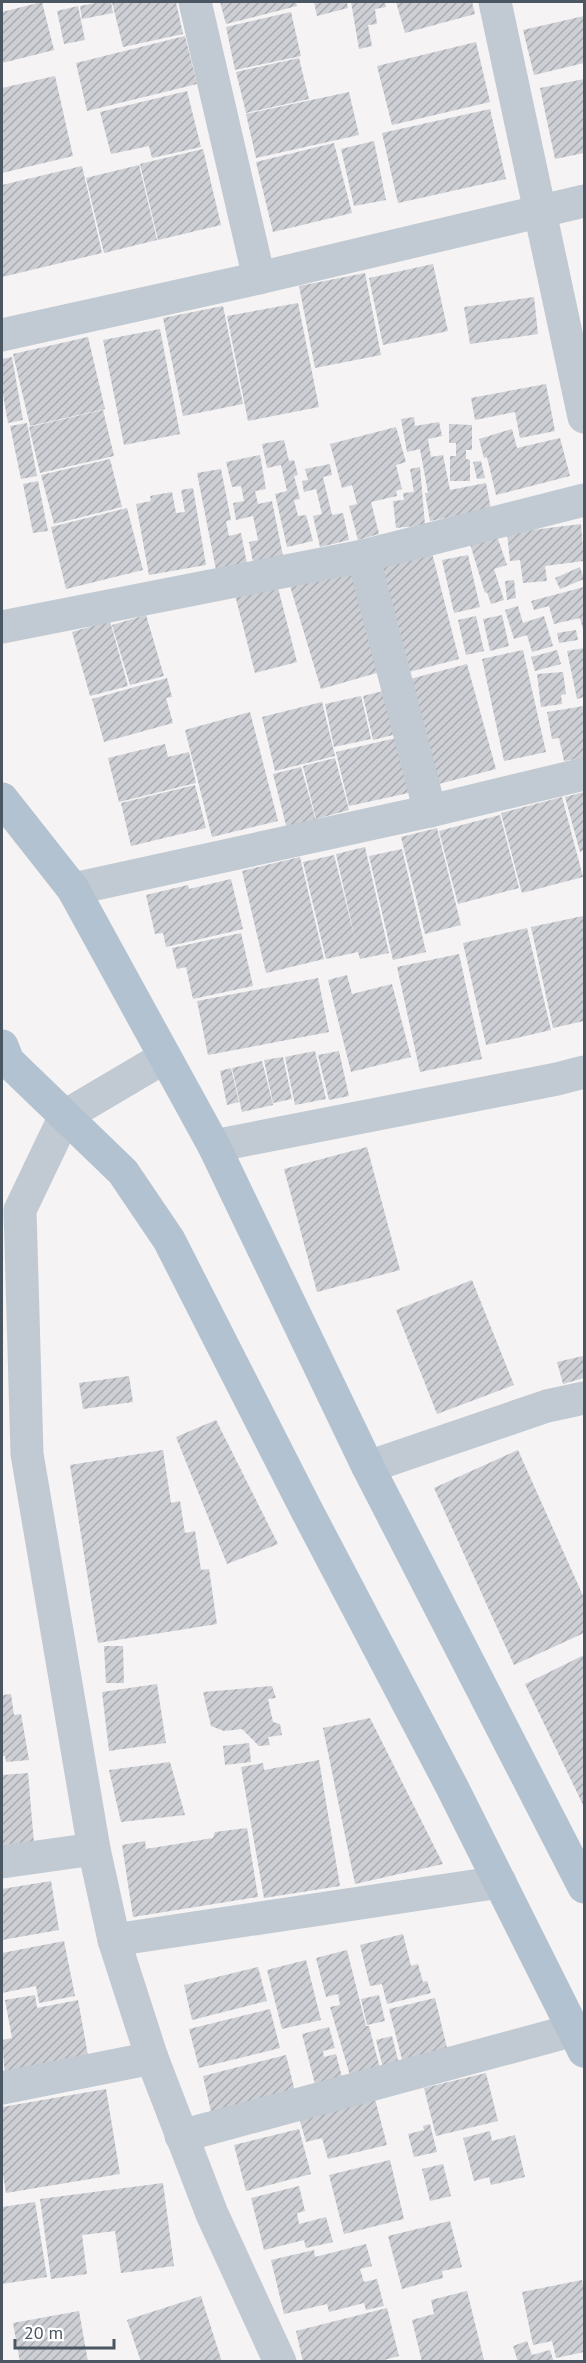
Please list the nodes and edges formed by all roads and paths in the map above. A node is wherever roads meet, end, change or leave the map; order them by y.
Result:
1 (195, 2) edge
2 (495, 2) edge
3 (585, 201) edge
4 (541, 212) junction
5 (259, 278) junction
6 (2, 334) edge
7 (585, 417) edge
8 (585, 500) edge
9 (363, 556) junction
10 (2, 627) edge
11 (585, 774) edge
12 (2, 799) edge
13 (430, 811) junction
14 (73, 889) junction
15 (2, 1046) edge
16 (165, 1057) junction
17 (585, 1072) edge
18 (65, 1116) junction
19 (214, 1146) junction
20 (11, 1211) edge
21 (585, 1398) edge
22 (14, 1461) edge
23 (368, 1467) junction
24 (94, 1849) junction
25 (2, 1862) edge
26 (500, 1882) junction
27 (585, 1887) edge
28 (114, 1940) junction
29 (579, 2041) edge
30 (152, 2058) junction
31 (2, 2088) edge
32 (181, 2136) junction
33 (280, 2361) edge

1 - 5 street
2 - 4 street
3 - 4 street
4 - 5 street
4 - 7 street
5 - 6 street
8 - 9 street
9 - 10 street
9 - 13 street
11 - 13 street
12 - 14 main road
13 - 14 street
14 - 16 main road
15 - 18 main road
16 - 18 street
16 - 19 main road
17 - 19 street
18 - 20 street
18 - 26 main road
19 - 23 main road
20 - 22 street
21 - 23 street
22 - 24 street
23 - 27 main road
24 - 25 street
24 - 28 street
26 - 28 street
26 - 29 main road
28 - 30 street
29 - 32 street
30 - 31 street
30 - 32 street
32 - 33 street

